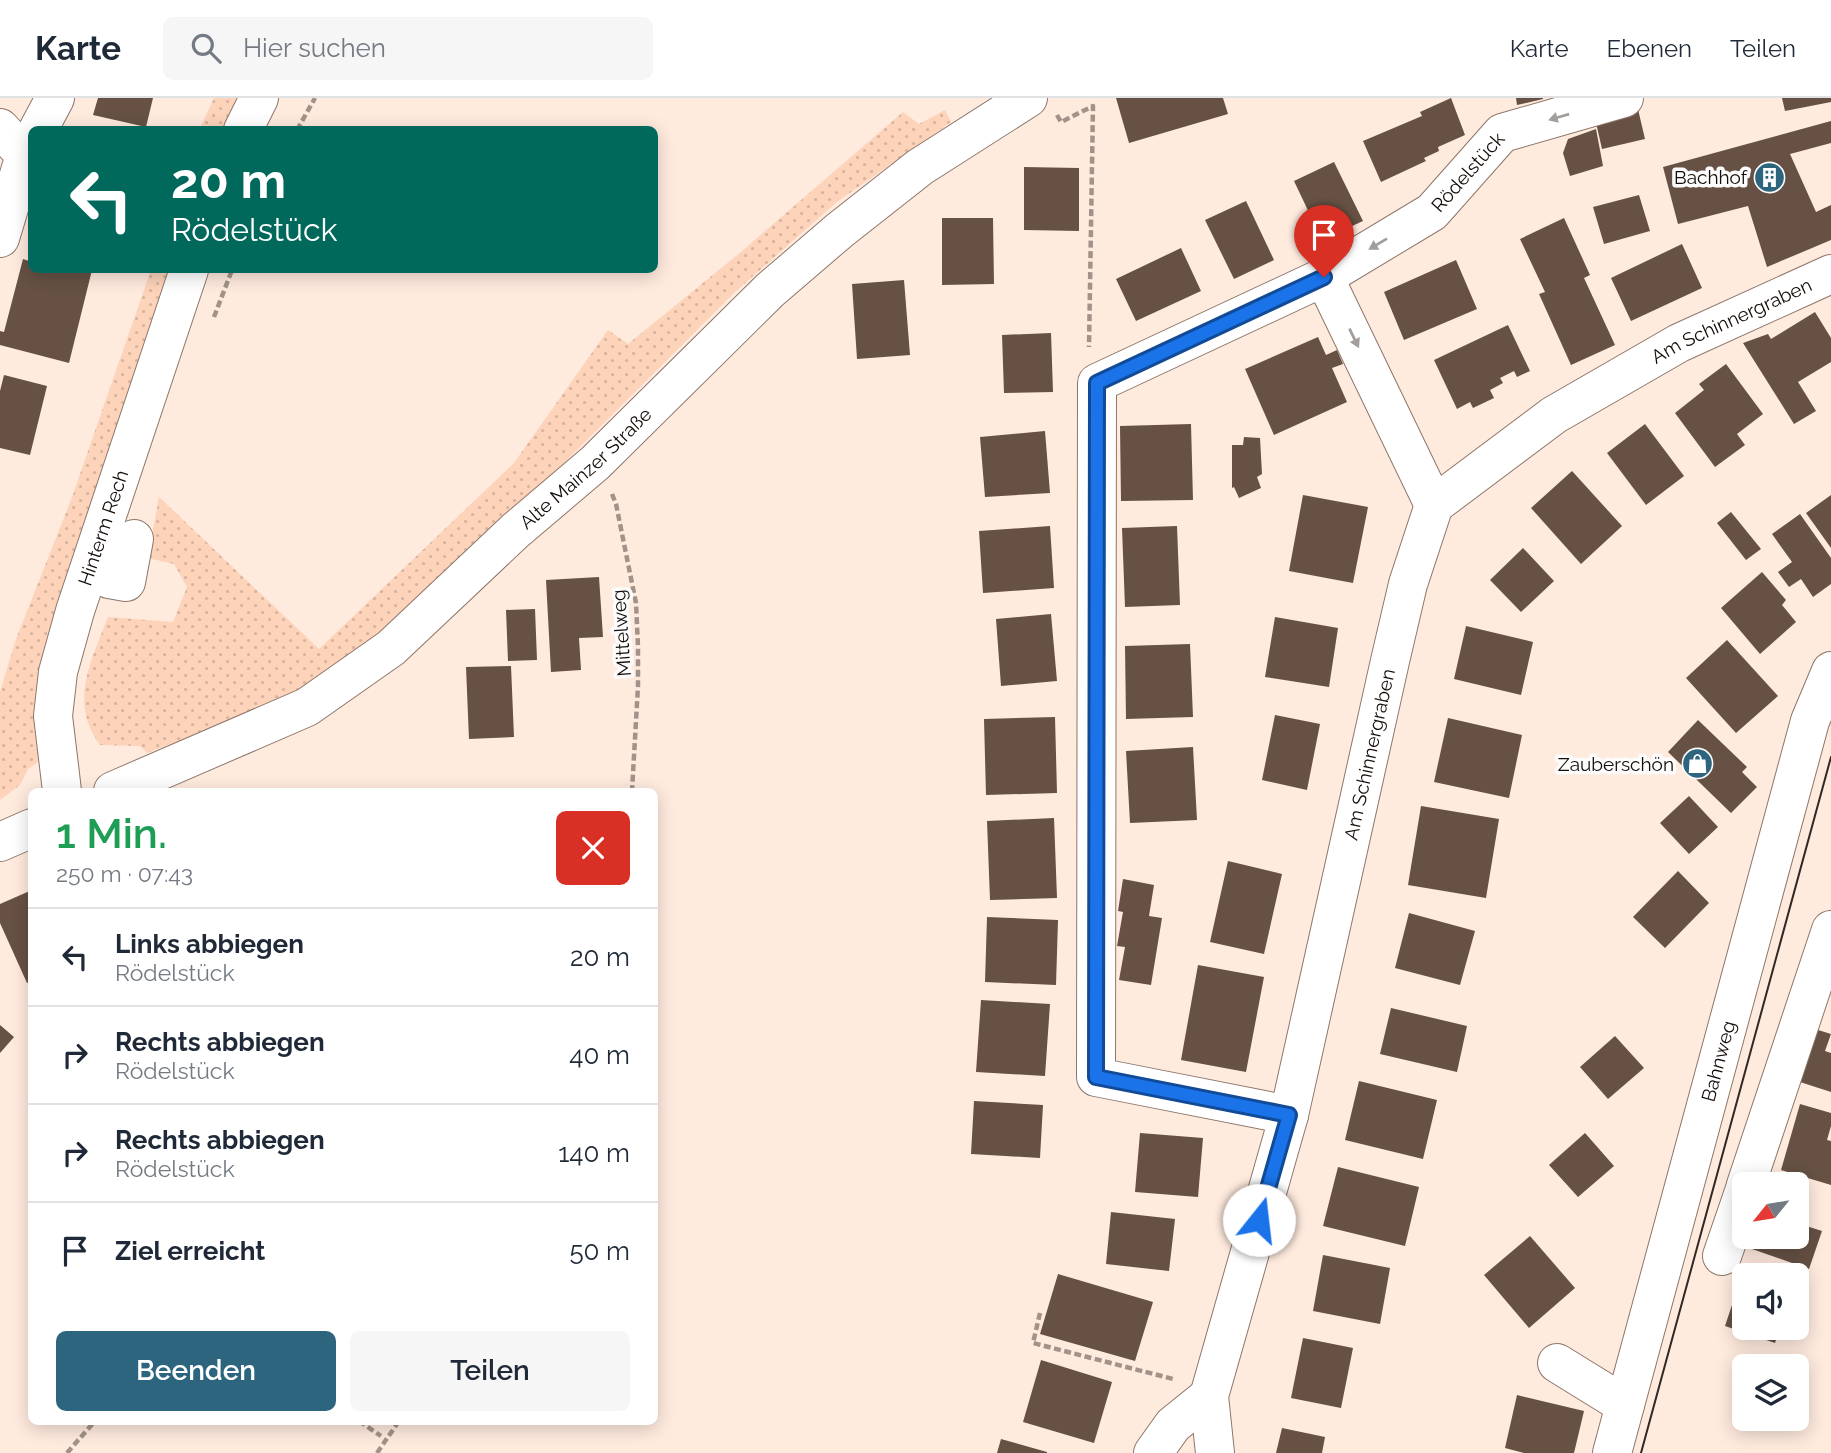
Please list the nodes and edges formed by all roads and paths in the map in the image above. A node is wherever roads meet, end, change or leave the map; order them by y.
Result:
1 (55, 98) edge
2 (259, 98) edge
3 (315, 98) edge
4 (1624, 98) edge
5 (1042, 107) edge
6 (34, 126) edge
7 (245, 126) edge
8 (299, 126) edge
9 (24, 139) edge
10 (0, 238) edge
11 (188, 273) edge
12 (1831, 274) edge
13 (1324, 277) junction
14 (1090, 329) dead end
15 (608, 486) dead end
16 (1434, 505) junction
17 (134, 539) dead end
18 (89, 570) junction
19 (1831, 671) edge
20 (62, 788) edge
21 (120, 788) edge
22 (632, 788) edge
23 (28, 830) edge
24 (0, 842) edge
25 (1831, 930) edge
26 (1289, 1115) junction
27 (1750, 1172) edge
28 (1732, 1226) edge
29 (1722, 1256) dead end
30 (1040, 1313) dead end
31 (1557, 1363) dead end
32 (1210, 1392) junction
33 (1625, 1405) junction
34 (92, 1425) edge
35 (365, 1425) edge
36 (396, 1425) edge
37 (381, 1436) dead end
38 (67, 1453) edge
39 (377, 1453) edge
40 (1153, 1453) edge
41 (1215, 1453) edge
42 (1612, 1453) edge

1 - 6 street
2 - 7 street
3 - 8 path
4 -> 13 street, Rödelstück
5 - 14 path
5 - 21 street, Alte Mainzer Straße
9 - 10 street
11 - 18 street, Hinterm Rech
12 - 16 street, Am Schinnergraben
13 -> 16 street
13 - 26 street, Rödelstück
15 - 22 path, Mittelweg
16 - 26 street, Am Schinnergraben
17 - 18 street
18 - 20 street, Hinterm Rech
19 - 33 street, Bahnweg
23 - 24 street
25 - 27 street
26 - 32 street, Am Schinnergraben
28 - 29 street
30 - 32 path
31 - 33 street
32 - 40 street
32 - 41 street, Am Schinnergraben
33 - 42 street, Bahnweg
34 - 38 path
35 - 37 path
36 - 39 path

